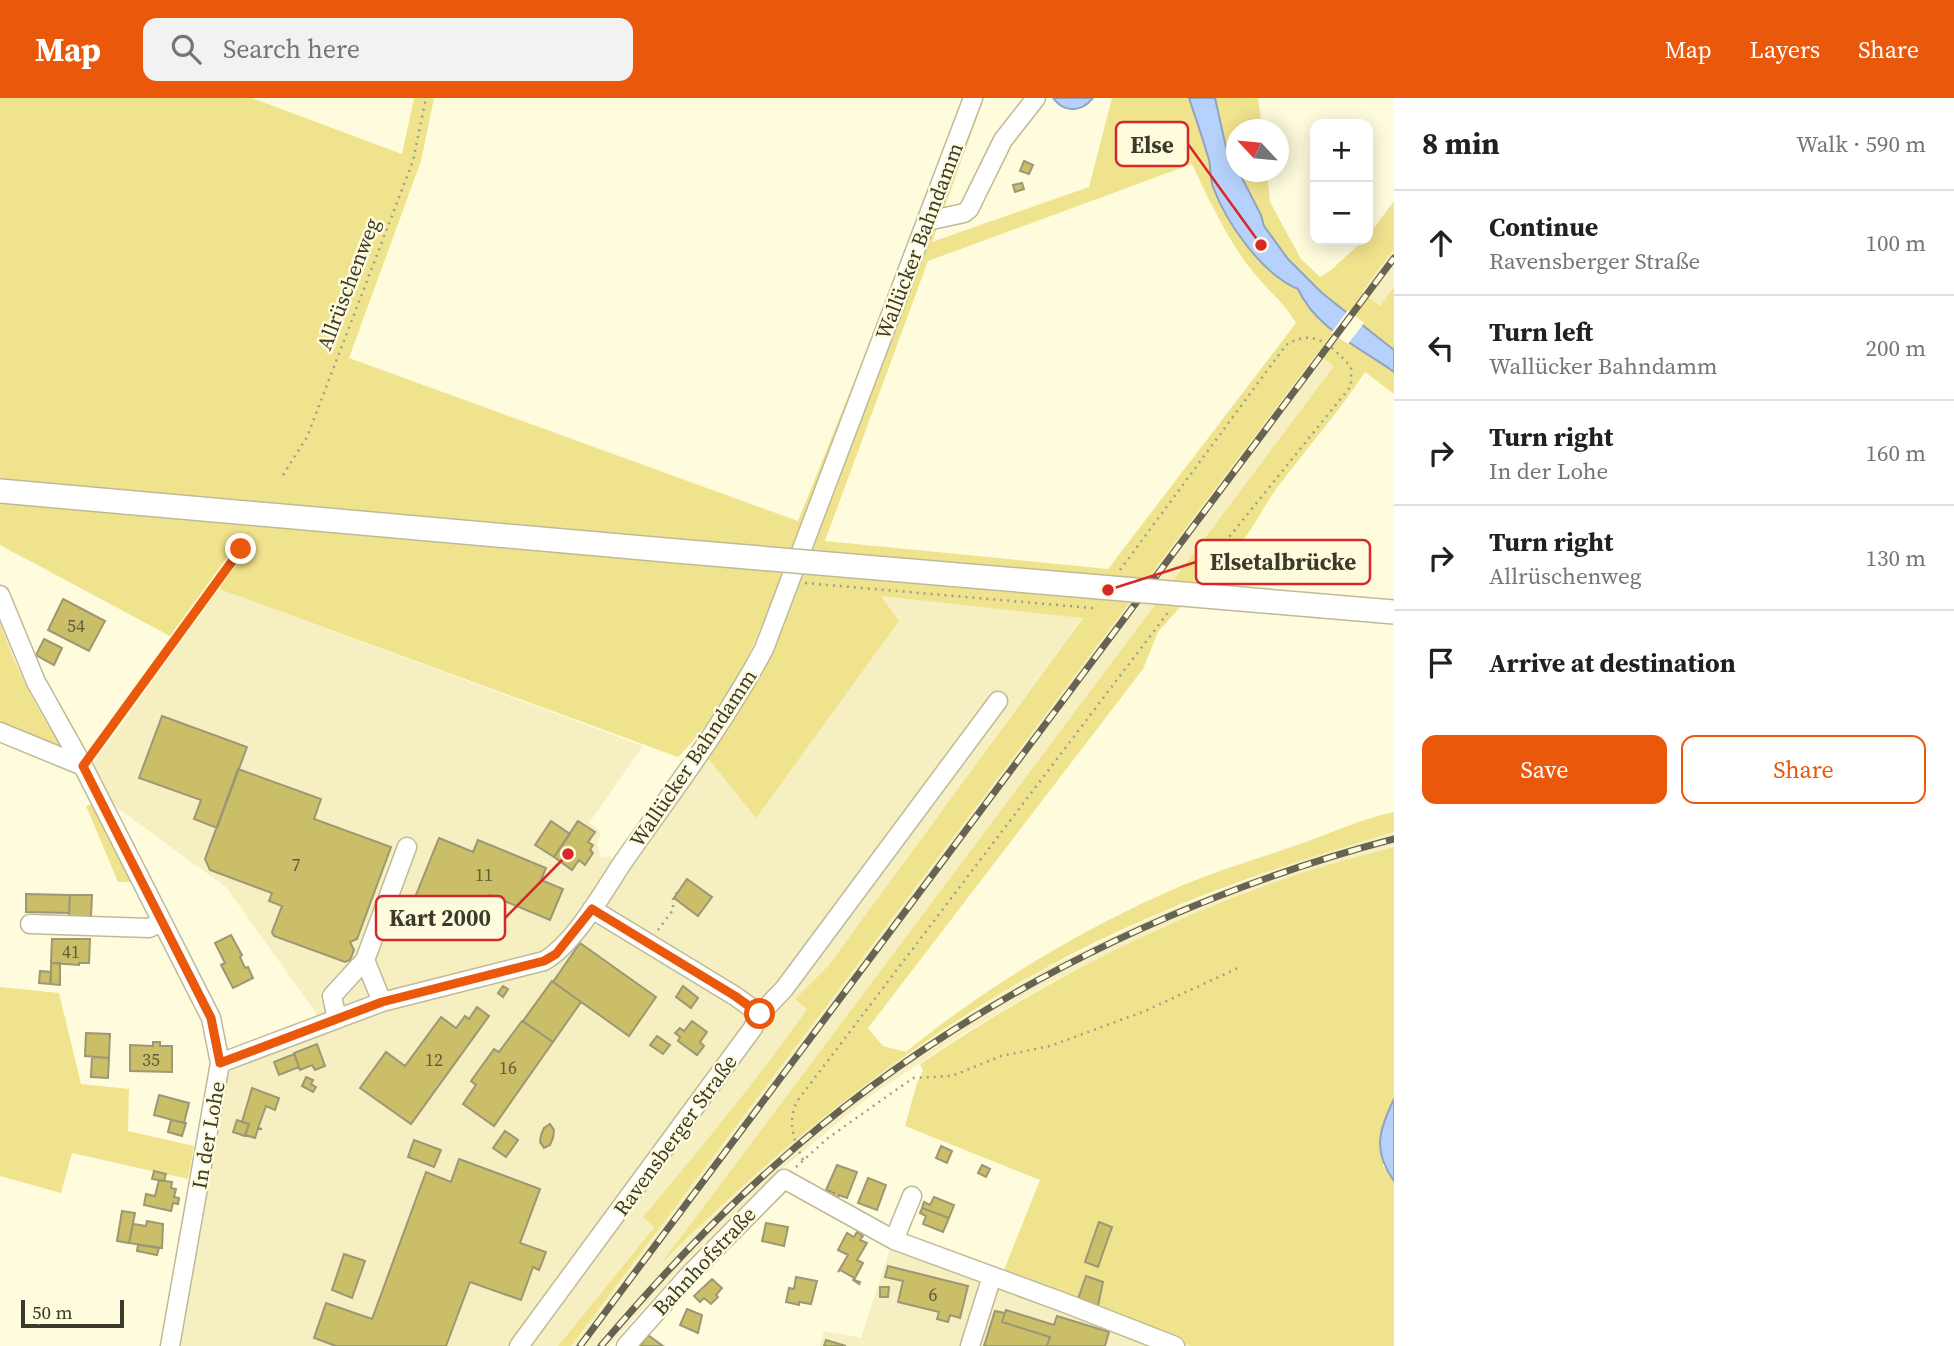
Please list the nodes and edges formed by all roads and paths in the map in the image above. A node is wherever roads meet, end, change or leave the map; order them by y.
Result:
1 (426, 98) edge
2 (973, 98) edge
3 (1035, 98) edge
4 (927, 221) junction
5 (283, 475) dead end
6 (0, 491) edge
7 (241, 549) dead end
8 (1116, 575) dead end
9 (1196, 577) dead end
10 (791, 582) junction
11 (0, 595) edge
12 (1100, 597) dead end
13 (1171, 609) dead end
14 (1394, 612) edge
15 (998, 701) dead end
16 (0, 732) edge
17 (83, 766) junction
18 (407, 848) dead end
19 (678, 891) dead end
20 (592, 909) junction
21 (162, 922) junction
22 (30, 924) dead end
23 (648, 944) junction
24 (365, 960) junction
25 (1238, 968) dead end
26 (382, 1002) junction
27 (760, 1014) junction
28 (337, 1018) junction
29 (220, 1063) junction
30 (807, 1157) dead end
31 (803, 1160) dead end
32 (912, 1196) dead end
33 (894, 1240) junction
34 (992, 1276) junction
35 (170, 1346) edge
36 (519, 1346) edge
37 (626, 1346) edge
38 (970, 1346) edge
39 (1175, 1346) edge

1 - 5 path, Allrüschenweg
2 - 4 street, Wallücker Bahndamm
3 - 4 street
4 - 10 street, Wallücker Bahndamm
6 - 14 main road, bridge
7 - 17 path
8 - 9 path
10 - 12 path
10 - 20 street, Wallücker Bahndamm
11 - 17 street, In der Lohe
13 - 31 path
15 - 27 street, Ravensberger Straße
16 - 17 street
17 - 21 street, In der Lohe
18 - 24 street
19 - 23 path
20 - 23 street
20 - 26 street, Wallücker Bahndamm
21 - 22 street
21 - 29 street, In der Lohe
23 - 27 street
24 - 26 street
24 - 28 street
25 - 30 path
26 - 28 street, Wallücker Bahndamm
27 - 36 street, Ravensberger Straße
28 - 29 street, Wallücker Bahndamm
29 - 35 street, In der Lohe
32 - 33 street
33 - 34 street
33 - 37 street, Bahnhofstraße
34 - 38 street
34 - 39 street

